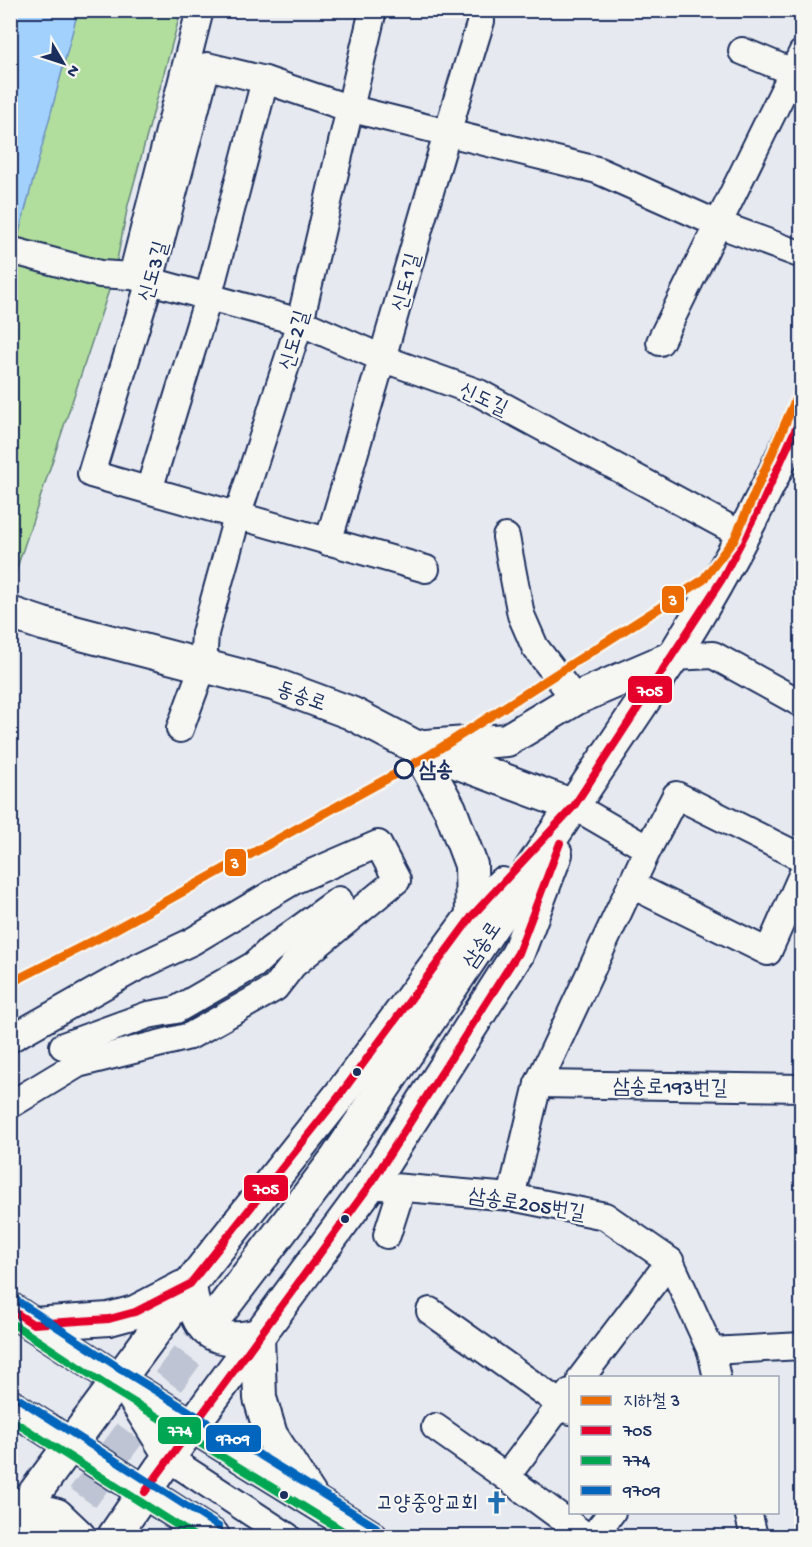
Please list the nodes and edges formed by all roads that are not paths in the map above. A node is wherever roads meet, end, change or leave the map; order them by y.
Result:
1 (200, 10) edge
2 (373, 10) edge
3 (481, 21) dead end
4 (742, 51) dead end
5 (799, 67) edge
6 (266, 80) junction
7 (348, 108) junction
8 (447, 131) junction
9 (718, 224) junction
10 (10, 250) edge
11 (801, 255) edge
12 (141, 279) junction
13 (208, 298) junction
14 (300, 322) junction
15 (660, 342) dead end
16 (384, 359) junction
17 (798, 433) edge
18 (149, 490) junction
19 (237, 516) junction
20 (744, 536) junction
21 (506, 537) dead end
22 (328, 542) junction
23 (426, 569) dead end
24 (15, 614) edge
25 (673, 657) junction
26 (203, 666) junction
27 (575, 699) junction
28 (801, 704) edge
29 (180, 729) dead end
30 (416, 747) junction
31 (574, 806) junction
32 (648, 849) junction
33 (801, 858) edge
34 (321, 869) junction
35 (801, 875) edge
36 (632, 885) junction
37 (345, 910) junction
38 (472, 916) junction
39 (42, 1020) junction
40 (10, 1039) edge
41 (71, 1055) junction
42 (538, 1084) junction
43 (801, 1088) edge
44 (10, 1105) edge
45 (370, 1185) junction
46 (402, 1188) junction
47 (511, 1197) junction
48 (387, 1235) dead end
49 (670, 1261) junction
50 (189, 1284) junction
51 (221, 1310) tunnel mouth
52 (430, 1311) dead end
53 (22, 1316) edge
54 (258, 1335) junction
55 (801, 1346) edge
56 (711, 1351) junction
57 (582, 1376) edge
58 (717, 1376) edge
59 (118, 1380) junction
60 (567, 1402) edge
61 (10, 1406) edge
62 (193, 1426) junction
63 (435, 1427) dead end
64 (70, 1444) junction
65 (168, 1458) junction
66 (506, 1477) junction
67 (145, 1492) junction
68 (315, 1503) junction
69 (610, 1514) edge
70 (748, 1514) edge
71 (10, 1526) edge
72 (10, 1533) edge
73 (80, 1536) edge
74 (114, 1536) edge
75 (213, 1536) edge
76 (287, 1536) edge
77 (370, 1536) edge
78 (586, 1536) edge
79 (593, 1536) edge
80 (754, 1536) edge

1 - 12 street, 신도3길
2 - 7 street, 신도2길
3 - 8 street, 신도1길
4 - 5 street
5 - 9 street
6 - 7 street
6 - 12 street, 신도3길
6 - 13 street
7 - 8 street
7 - 14 street, 신도2길
8 - 9 street
8 - 16 street, 신도1길
9 - 11 street
9 - 15 street
10 - 12 street, 신도길
12 - 13 street, 신도길
12 - 18 street, 신도3길
13 - 14 street, 신도길
13 - 18 street
14 - 16 street, 신도길
14 - 19 street, 신도2길
16 - 20 street, 신도길
16 - 22 street, 신도1길
17 - 20 main road, 삼송로
18 - 19 street
19 - 22 street
19 - 26 street, 신도2길
20 - 25 main road, 삼송로
21 - 27 street
22 - 23 street
24 - 26 main road, 동송로
25 - 27 main road
25 - 28 street
25 - 31 main road, 삼송로
26 - 29 street, 신도2길
26 - 30 main road, 동송로
27 - 30 main road
30 - 31 main road, 동송로
30 - 38 main road
31 - 32 street
31 - 38 main road
31 - 45 main road
31 - 51 main road, 삼송로
32 - 33 street
32 - 36 street
34 - 37 street
34 - 37 street
34 - 39 street
35 - 36 street
36 - 42 street
37 - 41 street
38 - 50 main road
39 - 40 street
39 - 41 street
41 - 44 street
42 - 43 street, 삼송로193번길
42 - 47 street
45 - 46 street, 삼송로205번길
45 - 54 main road
46 - 47 street, 삼송로205번길
46 - 48 street
47 - 49 street, 삼송로205번길
49 - 56 street
49 - 57 street
50 - 53 main road
50 - 54 main road
50 - 59 main road
52 - 60 street
53 - 59 main road
54 - 62 main road
54 - 68 main road
55 - 56 street
56 - 58 street
59 - 62 main road
59 - 64 main road
59 - 65 street
60 - 66 street
61 - 64 main road
62 - 65 main road
62 - 68 main road
63 - 66 street
64 - 67 main road
64 - 71 main road
65 - 67 main road
65 - 76 street
66 - 78 street
67 - 74 main road
67 - 75 main road
68 - 77 main road
69 - 79 street
70 - 80 street
72 - 73 main road

